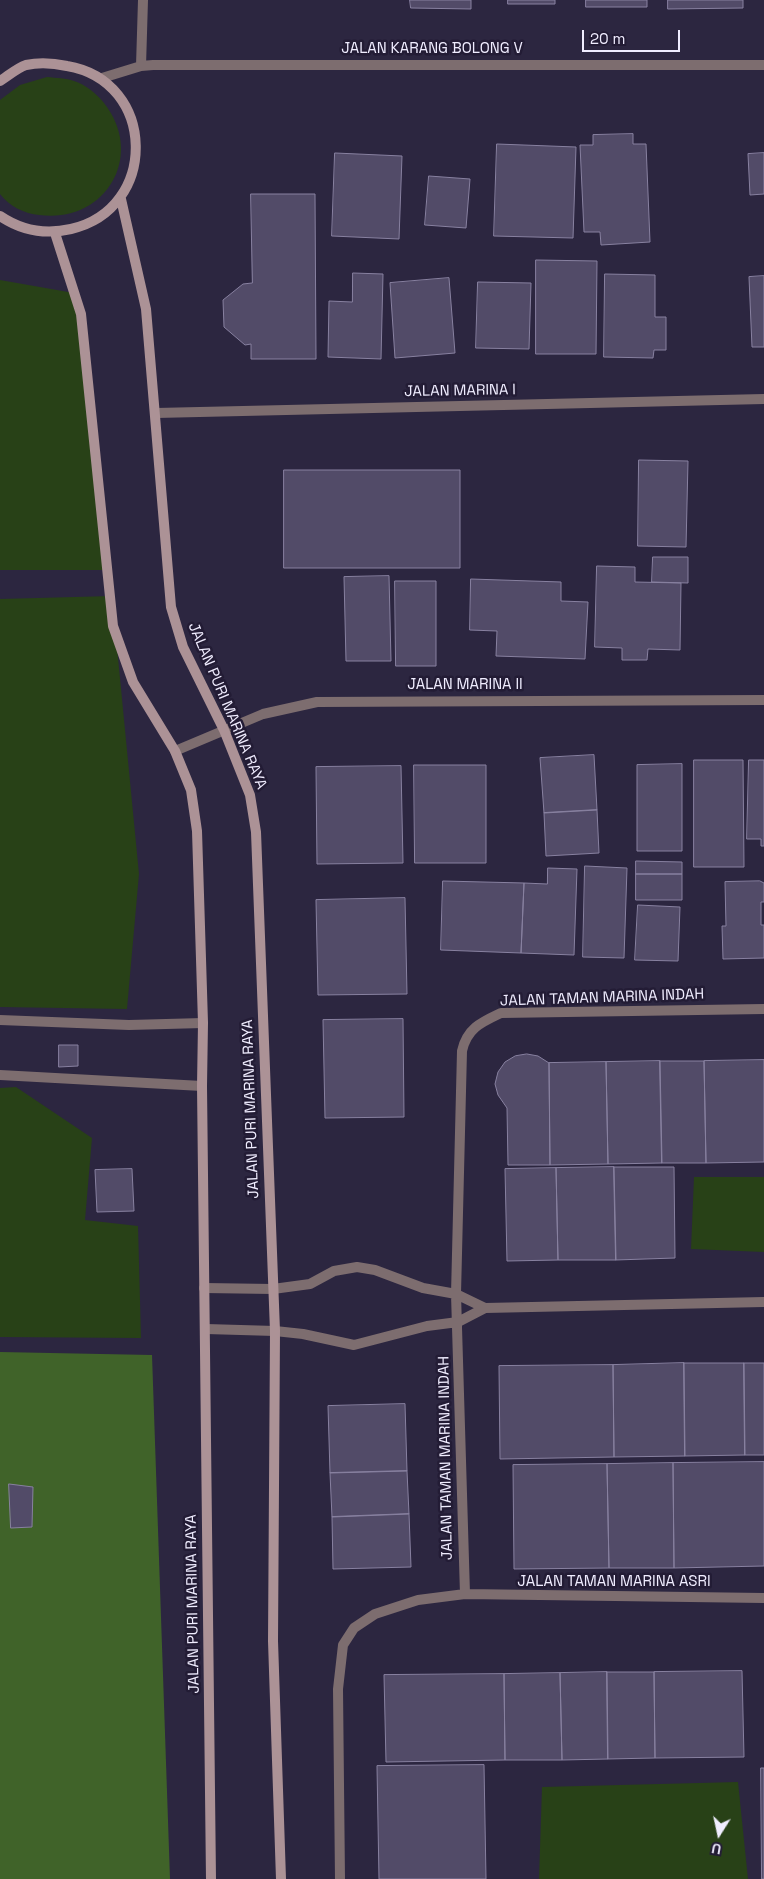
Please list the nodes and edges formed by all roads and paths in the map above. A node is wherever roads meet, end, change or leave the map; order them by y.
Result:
1 (143, 0) edge
2 (764, 65) edge
3 (141, 66) junction
4 (102, 78) junction
5 (0, 81) edge
6 (121, 199) junction
7 (0, 216) edge
8 (54, 233) junction
9 (764, 399) edge
10 (156, 413) junction
11 (764, 700) edge
12 (224, 730) junction
13 (175, 751) junction
14 (764, 1009) edge
15 (0, 1020) edge
16 (203, 1023) junction
17 (0, 1075) edge
18 (202, 1086) junction
19 (204, 1288) junction
20 (273, 1289) junction
21 (456, 1294) junction
22 (764, 1302) edge
23 (485, 1308) junction
24 (458, 1322) junction
25 (206, 1329) junction
26 (275, 1331) junction
27 (465, 1594) junction
28 (764, 1598) edge
29 (211, 1879) edge
30 (281, 1879) edge
31 (340, 1879) edge

1 - 3 street
2 - 3 street, JALAN KARANG BOLONG V
3 - 4 street, JALAN KARANG BOLONG V
4 - 5 street
4 - 6 street
6 - 8 street
6 - 10 street, JALAN PURI MARINA RAYA
7 - 8 street
8 - 13 street, JALAN PURI MARINA RAYA
9 - 10 street, JALAN MARINA I
10 - 12 street, JALAN PURI MARINA RAYA
11 - 12 street, JALAN MARINA II
12 - 13 street, JALAN MARINA II
12 - 20 street, JALAN PURI MARINA RAYA
13 - 16 street, JALAN PURI MARINA RAYA
14 - 21 street, JALAN TAMAN MARINA INDAH
15 - 16 street
16 - 18 street, JALAN PURI MARINA RAYA
17 - 18 street
18 - 19 street, JALAN PURI MARINA RAYA
19 - 20 street
19 - 25 street, JALAN PURI MARINA RAYA
20 - 21 street
20 - 26 street, JALAN PURI MARINA RAYA
21 - 23 street
21 - 24 street, JALAN TAMAN MARINA INDAH
22 - 23 street
23 - 24 street
24 - 26 street
24 - 27 street, JALAN TAMAN MARINA INDAH
25 - 26 street
25 - 29 street, JALAN PURI MARINA RAYA
26 - 30 street, JALAN PURI MARINA RAYA
27 - 28 street, JALAN TAMAN MARINA ASRI
27 - 31 street, JALAN TAMAN MARINA ASRI

